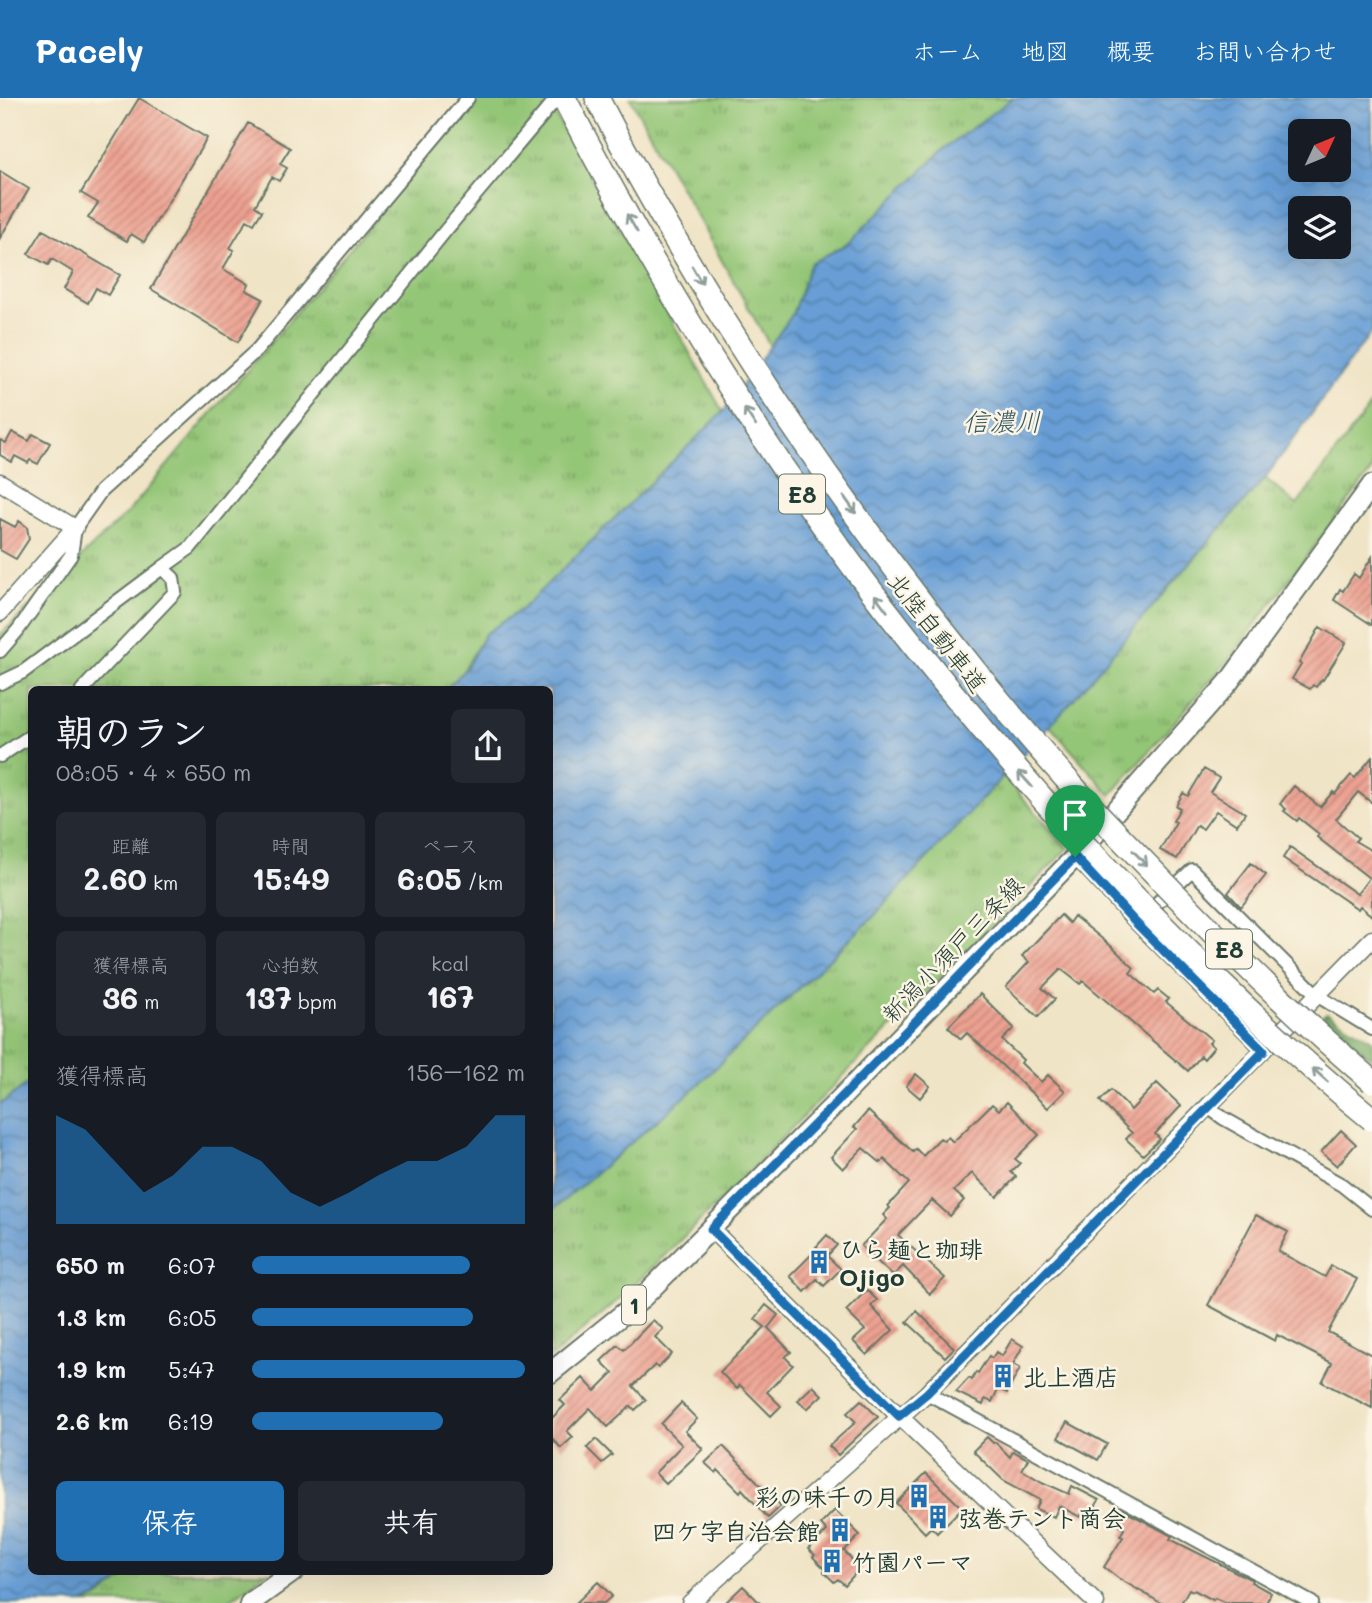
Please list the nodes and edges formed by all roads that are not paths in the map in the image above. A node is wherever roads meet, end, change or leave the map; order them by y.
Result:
1 (468, 98) edge
2 (557, 98) edge
3 (564, 98) edge
4 (597, 98) edge
5 (0, 482) edge
6 (1372, 485) edge
7 (75, 528) junction
8 (162, 568) junction
9 (0, 613) edge
10 (0, 651) edge
11 (0, 683) edge
12 (86, 686) edge
13 (28, 738) edge
14 (0, 756) edge
15 (1075, 857) junction
16 (1136, 923) junction
17 (1372, 939) edge
18 (1318, 996) junction
19 (1372, 1029) edge
20 (1264, 1051) junction
21 (1372, 1081) edge
22 (1208, 1107) junction
23 (1372, 1118) edge
24 (1372, 1209) edge
25 (711, 1229) junction
26 (553, 1371) edge
27 (927, 1393) junction
28 (899, 1416) junction
29 (289, 1575) edge
30 (250, 1603) edge
31 (690, 1603) edge
32 (1096, 1603) edge
33 (1312, 1603) edge

1 - 7 street
2 - 8 street
23 -> 3 highway, 北陸自動車道 / E8, bridge
4 -> 21 highway, 北陸自動車道 / E8, bridge
5 - 7 street
6 - 15 main road, 新潟小須戸三条線 / 1
7 - 9 street
7 - 10 street
8 - 11 street
8 - 12 street
13 - 14 street
15 - 16 street
15 - 25 main road, 新潟小須戸三条線 / 1
16 - 18 street
16 - 20 street
17 - 18 street
18 - 19 street
18 - 20 street
20 - 22 street
22 - 24 street
22 - 27 street
25 - 26 main road, 新潟小須戸三条線 / 1
25 - 28 street
27 - 28 street
27 - 33 street
28 - 31 street
28 - 32 street
29 - 30 main road

